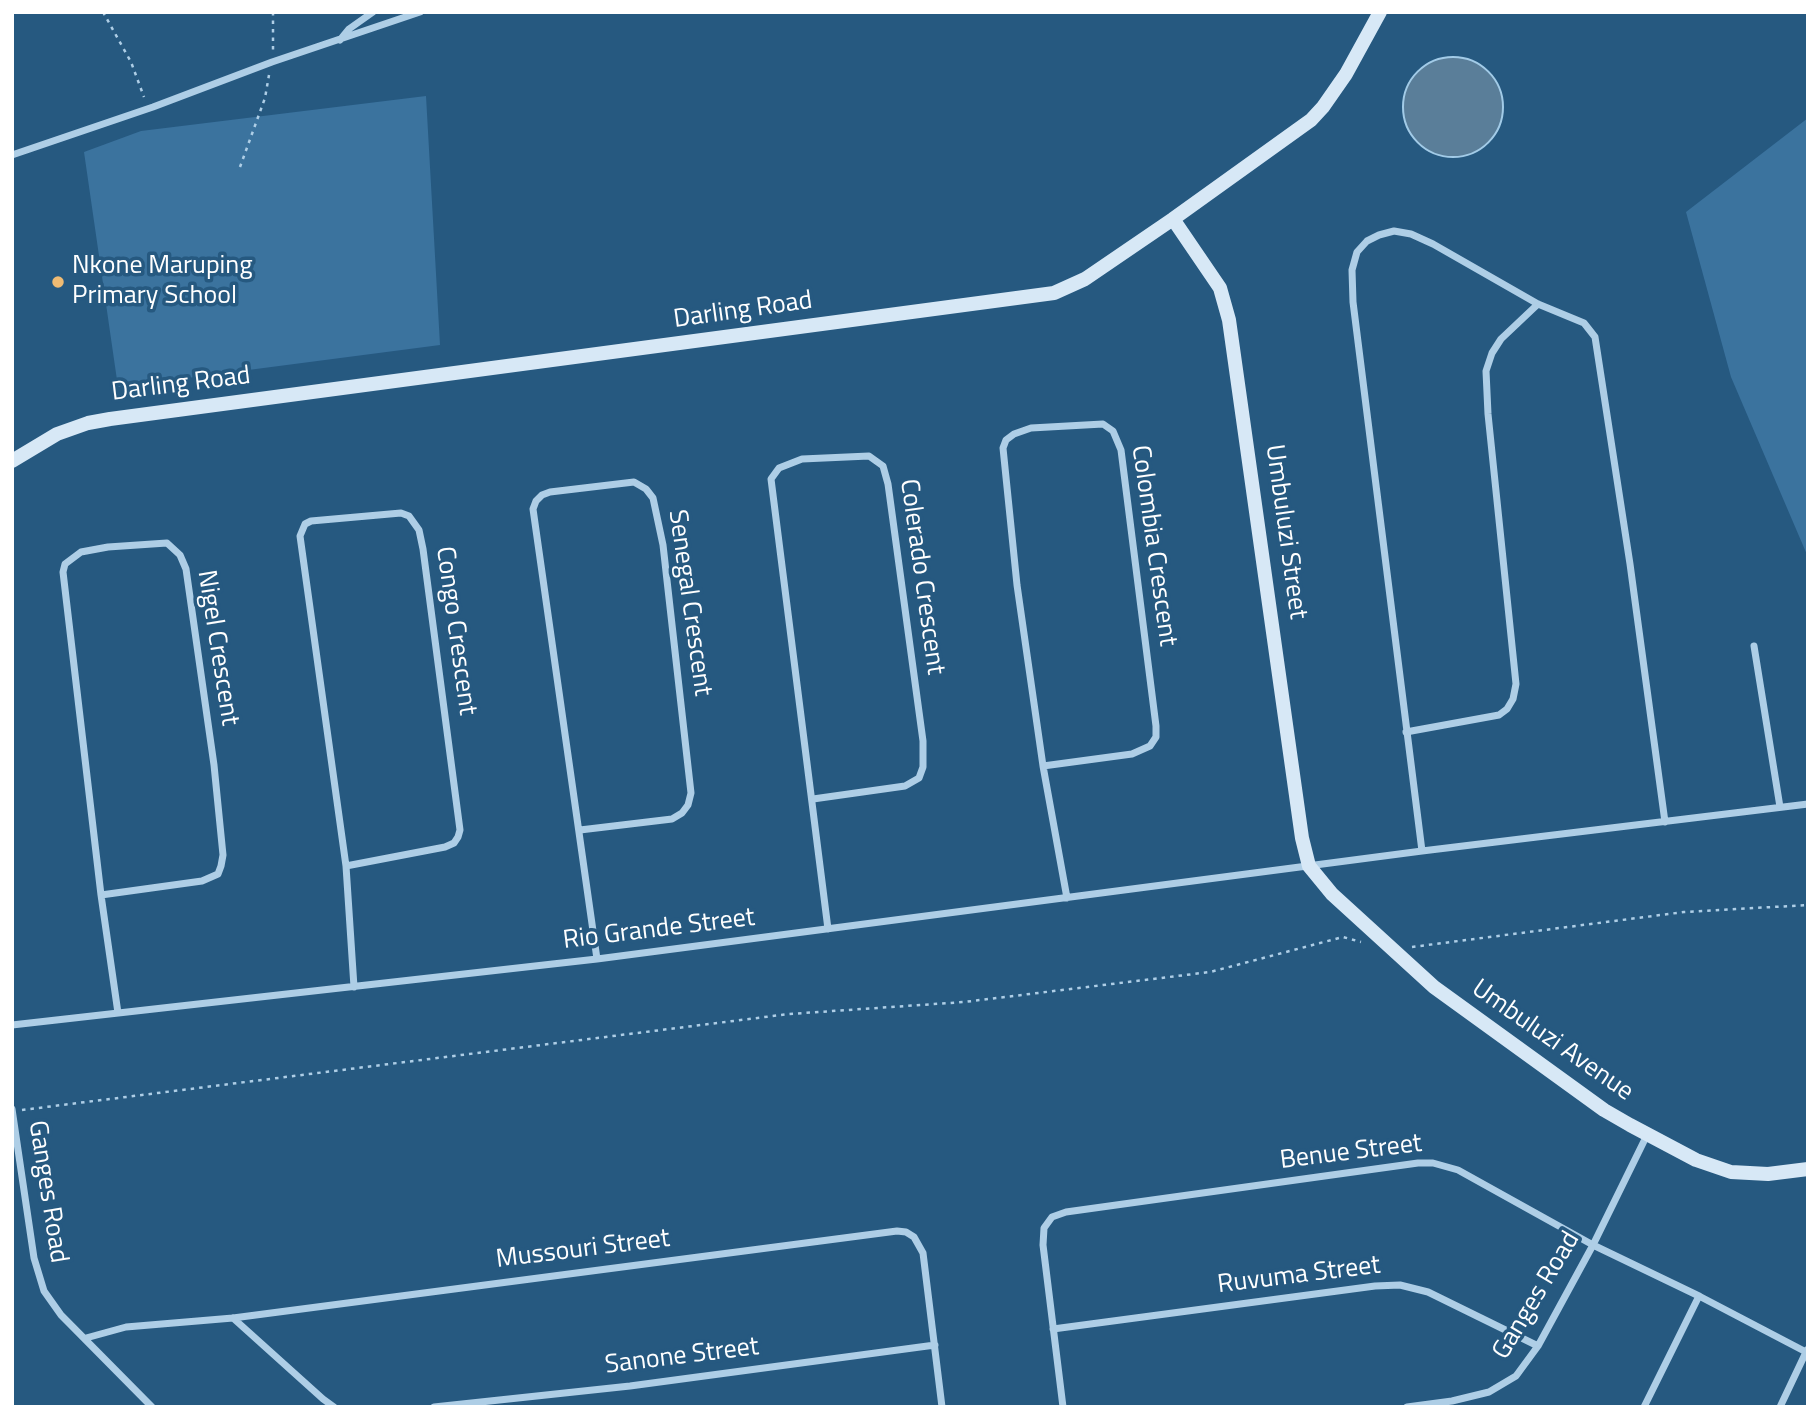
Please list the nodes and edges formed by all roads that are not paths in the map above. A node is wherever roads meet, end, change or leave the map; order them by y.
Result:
1 (373, 12) edge
2 (420, 12) edge
3 (1380, 12) edge
4 (340, 40) junction
5 (12, 155) edge
6 (1173, 219) junction
7 (1538, 304) junction
8 (12, 461) edge
9 (1754, 646) dead end
10 (1406, 732) junction
11 (1043, 766) junction
12 (813, 799) junction
13 (1808, 804) edge
14 (1780, 807) junction
15 (1665, 822) junction
16 (579, 830) junction
17 (1422, 850) junction
18 (346, 866) junction
19 (1309, 866) junction
20 (101, 895) junction
21 (1067, 898) junction
22 (828, 929) junction
23 (597, 959) junction
24 (354, 987) junction
25 (118, 1013) junction
26 (12, 1025) edge
27 (12, 1110) edge
28 (1647, 1135) junction
29 (1808, 1169) edge
30 (1593, 1245) junction
31 (1699, 1296) junction
32 (233, 1318) junction
33 (1053, 1329) junction
34 (86, 1339) junction
35 (935, 1345) junction
36 (1538, 1346) junction
37 (1807, 1352) edge
38 (152, 1407) edge
39 (334, 1407) edge
40 (434, 1407) edge
41 (942, 1407) edge
42 (1063, 1407) edge
43 (1407, 1407) edge
44 (1644, 1407) edge
45 (1780, 1407) edge

1 - 4 street
2 - 4 street
3 - 6 street, Darling Road
4 - 5 street
6 - 8 street, Darling Road
6 - 19 street, Umbuluzi Street
7 - 10 street
7 - 10 street
7 - 15 street
9 - 14 street
10 - 17 street
11 - 11 street, Colombia Crescent
11 - 21 street, Colombia Crescent
12 - 12 street, Colerado Crescent
12 - 22 street, Colerado Crescent
13 - 14 street, Rio Grande Street
14 - 15 street, Rio Grande Street
15 - 17 street, Rio Grande Street
16 - 16 street, Senegal Crescent
16 - 23 street, Senegal Crescent
17 - 19 street, Rio Grande Street
18 - 18 street, Congo Crescent
18 - 24 street, Congo Crescent
19 - 21 street, Rio Grande Street
19 - 28 street, Umbuluzi Avenue
20 - 20 street, Nigel Crescent
20 - 25 street, Nigel Crescent
21 - 22 street, Rio Grande Street
22 - 23 street, Rio Grande Street
23 - 24 street, Rio Grande Street
24 - 25 street, Rio Grande Street
25 - 26 street, Rio Grande Street
27 - 34 street, Ganges Road
28 - 29 street, Umbuluzi Avenue
28 - 30 street, Ganges Road
30 - 31 street, Benue Street
30 - 33 street, Benue Street
30 - 36 street, Ganges Road
31 - 37 street, Benue Street
31 - 44 street
32 - 34 street, Mussouri Street
32 - 35 street, Mussouri Street
32 - 39 street
33 - 36 street, Ruvuma Street
33 - 42 street, Benue Street
34 - 38 street, Ganges Road
35 - 40 street, Sanone Street
35 - 41 street, Mussouri Street
36 - 43 street, Ganges Road
37 - 45 street

